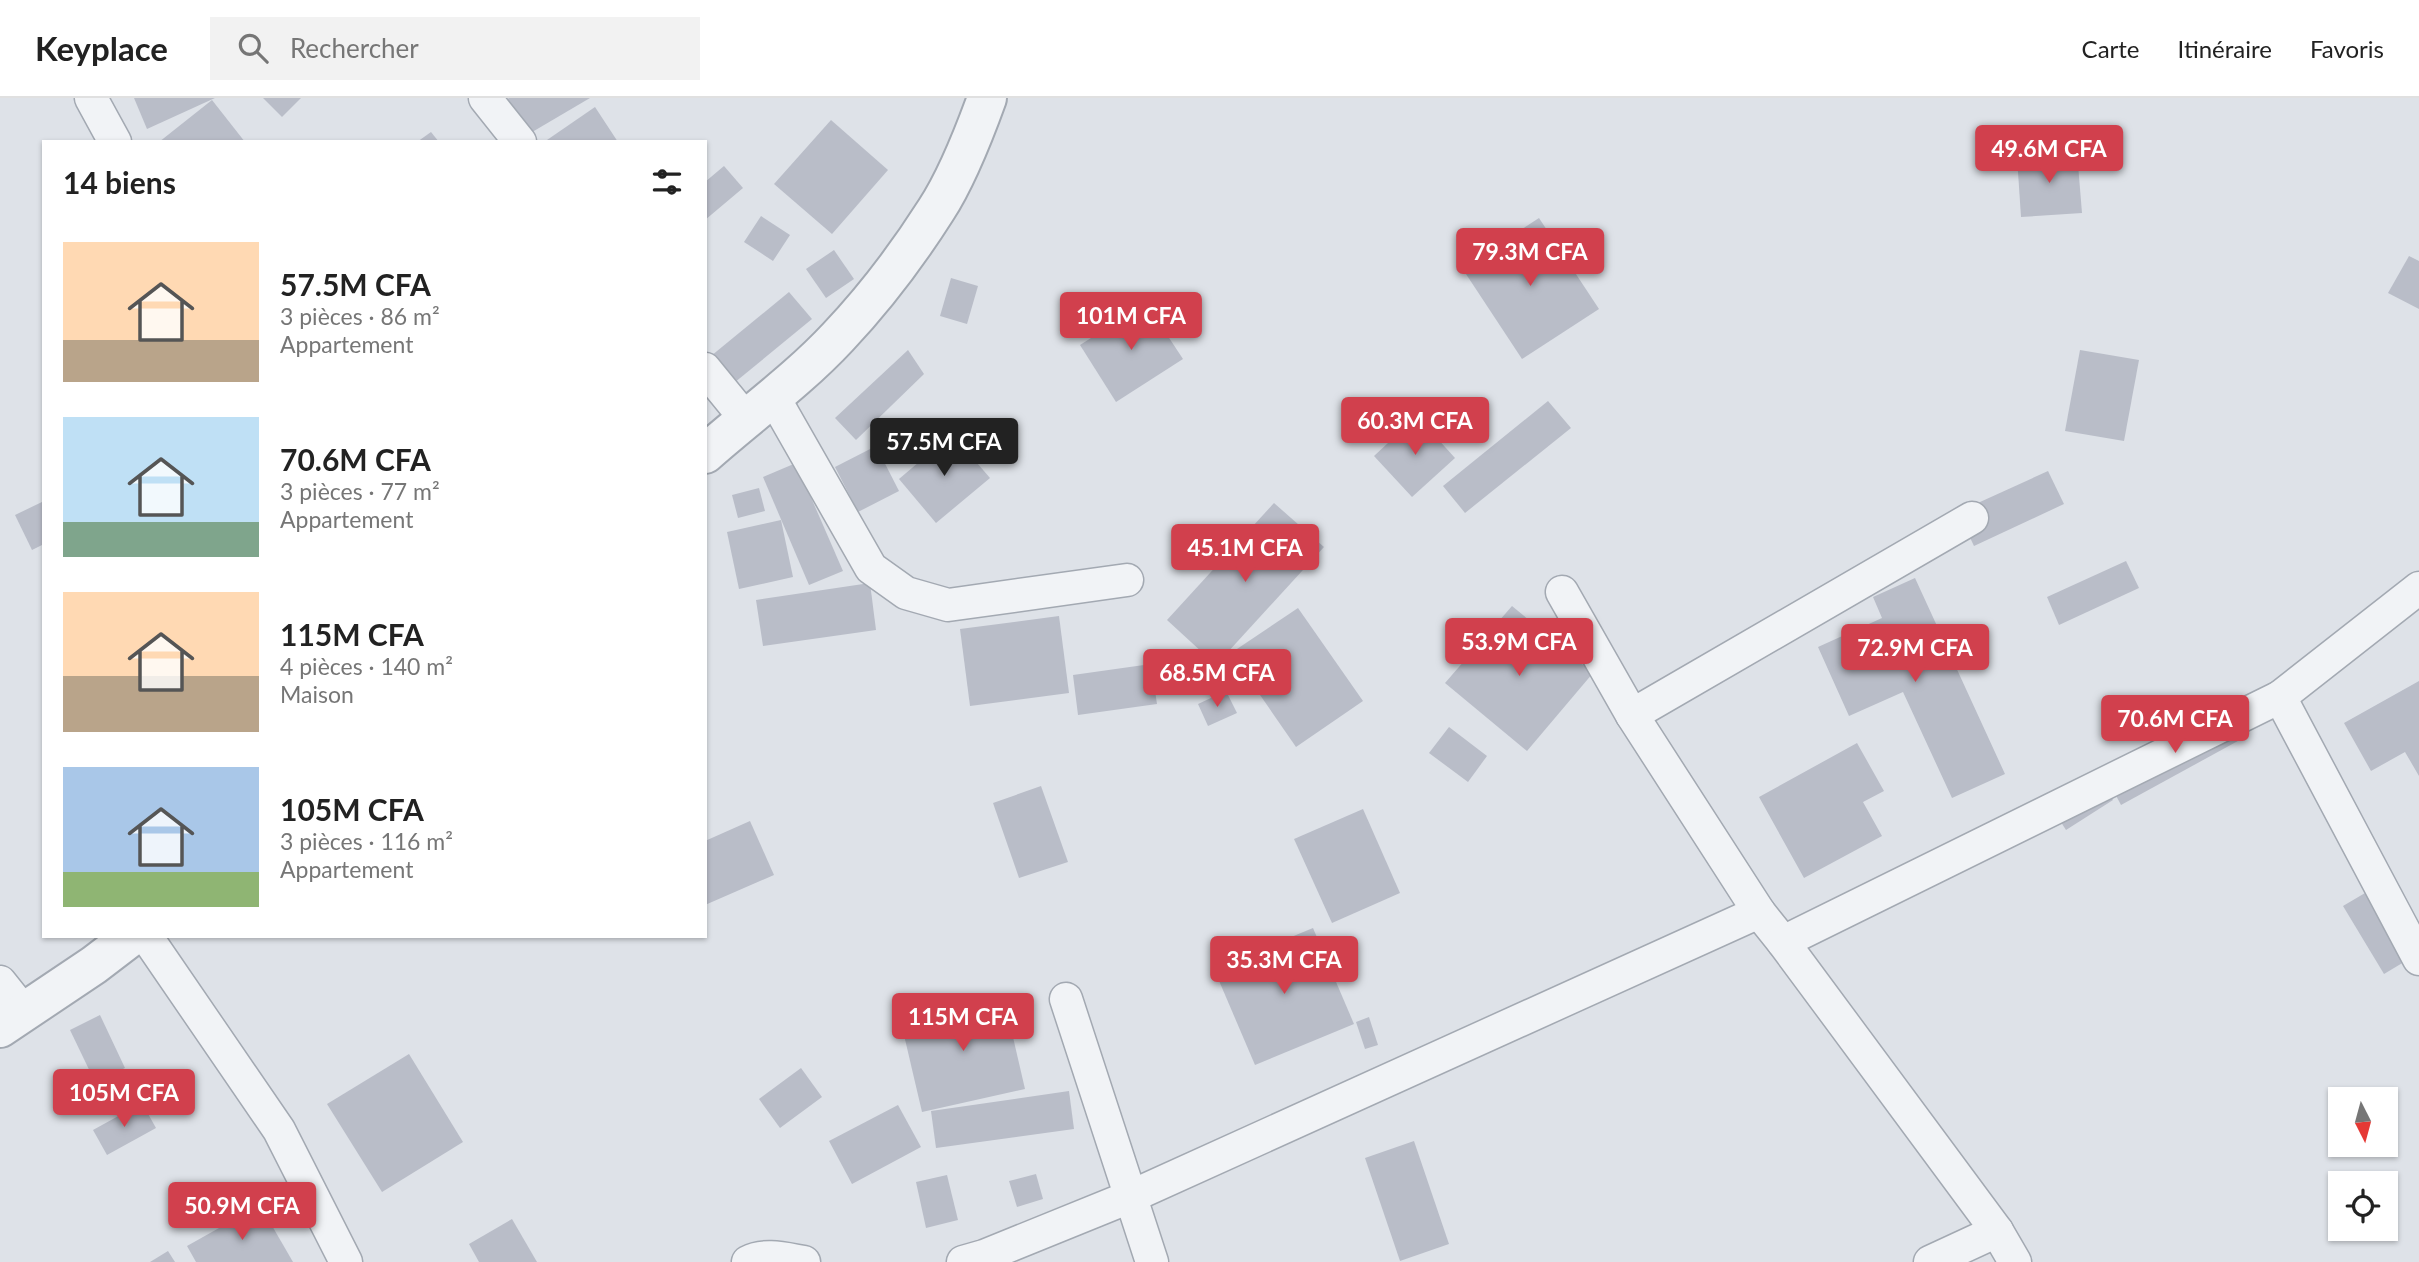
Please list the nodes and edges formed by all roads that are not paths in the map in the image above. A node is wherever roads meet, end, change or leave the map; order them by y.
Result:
1 (91, 98) edge
2 (485, 98) edge
3 (987, 98) edge
4 (114, 140) edge
5 (518, 140) edge
6 (707, 370) edge
7 (760, 408) junction
8 (707, 451) edge
9 (1972, 518) dead end
10 (1127, 580) dead end
11 (2419, 588) edge
12 (1562, 592) dead end
13 (2280, 697) junction
14 (1632, 715) junction
15 (1759, 912) junction
16 (129, 938) edge
17 (147, 938) edge
18 (1783, 942) junction
19 (2419, 959) edge
20 (0, 982) edge
21 (1066, 999) dead end
22 (12, 1020) edge
23 (1132, 1196) junction
24 (1997, 1231) junction
25 (346, 1262) edge
26 (748, 1262) edge
27 (804, 1262) edge
28 (963, 1262) edge
29 (1152, 1262) edge
30 (1930, 1262) edge
31 (2015, 1262) edge

1 - 4 street
2 - 5 street
3 - 7 street
6 - 7 street
7 - 8 street
7 - 10 street
9 - 14 street
11 - 13 street
12 - 14 street
13 - 18 street
13 - 19 street
14 - 15 street
15 - 18 street
15 - 23 street
16 - 22 street
17 - 25 street
18 - 24 street
20 - 22 street
21 - 23 street
23 - 28 street
23 - 29 street
24 - 30 street
24 - 31 street
26 - 27 street

